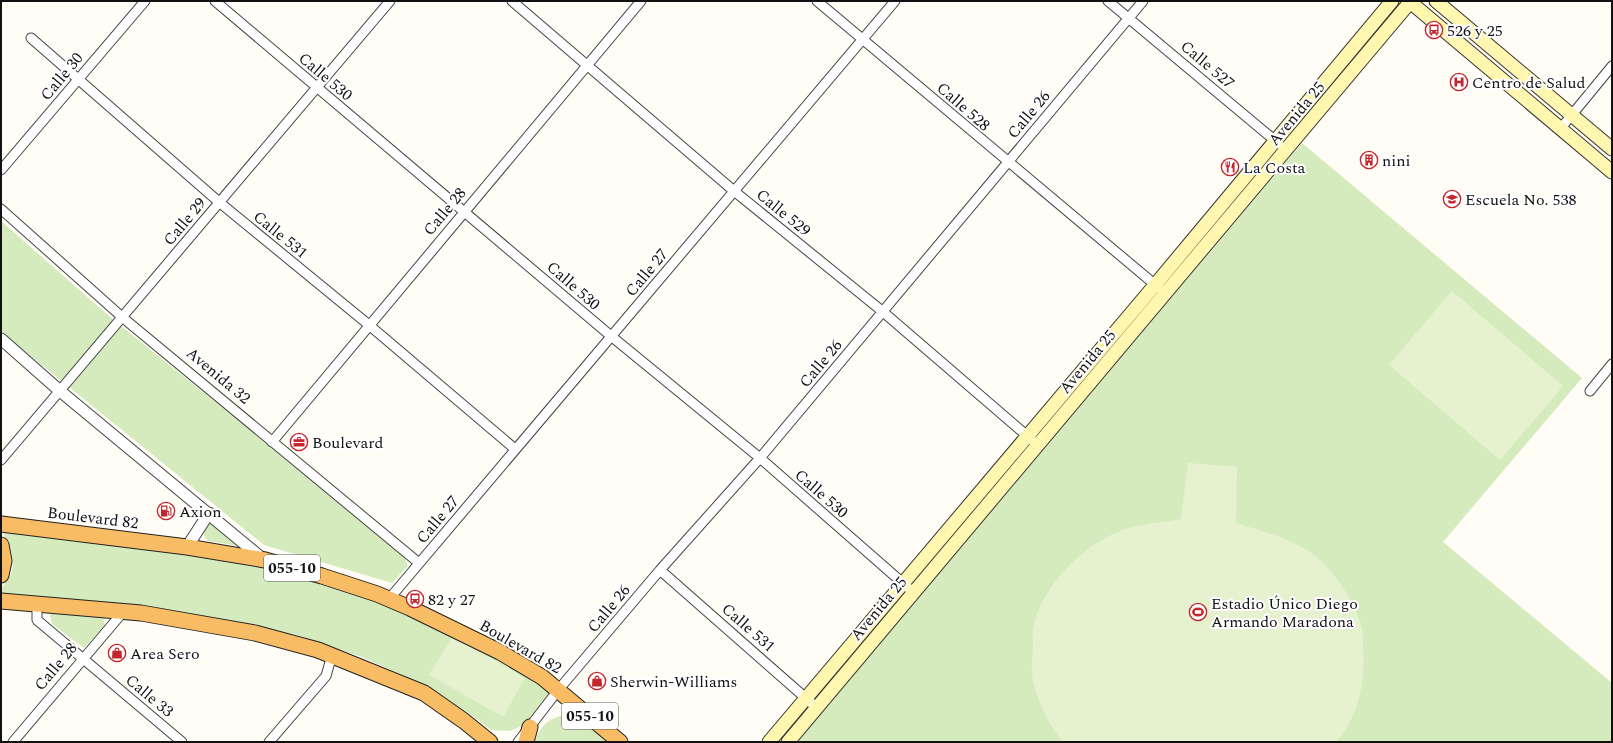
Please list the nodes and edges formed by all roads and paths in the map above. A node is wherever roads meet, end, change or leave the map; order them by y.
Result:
1 (145, 1) edge
2 (214, 1) edge
3 (390, 1) edge
4 (512, 1) edge
5 (641, 1) edge
6 (817, 1) edge
7 (895, 1) edge
8 (1108, 1) edge
9 (1143, 1) edge
10 (1392, 1) edge
11 (1410, 1) edge
12 (1436, 1) edge
13 (1129, 18) junction
14 (31, 38) dead end
15 (862, 39) junction
16 (587, 65) junction
17 (1612, 66) edge
18 (78, 80) junction
19 (316, 88) junction
20 (1571, 114) junction
21 (1560, 128) junction
22 (1276, 141) junction
23 (1612, 149) edge
24 (1287, 151) junction
25 (1007, 163) junction
26 (1, 170) edge
27 (1612, 172) edge
28 (734, 191) junction
29 (219, 202) junction
30 (1, 209) edge
31 (464, 211) junction
32 (1155, 286) junction
33 (1166, 294) junction
34 (882, 311) junction
35 (122, 317) junction
36 (370, 325) junction
37 (610, 336) junction
38 (1, 338) edge
39 (1612, 364) edge
40 (60, 390) junction
41 (1590, 391) dead end
42 (1027, 436) junction
43 (272, 442) junction
44 (1038, 445) junction
45 (516, 449) junction
46 (760, 458) junction
47 (1, 460) edge
48 (209, 513) junction
49 (1, 524) edge
50 (1, 545) edge
51 (186, 547) junction
52 (265, 560) junction
53 (419, 563) junction
54 (660, 570) junction
55 (1, 575) edge
56 (909, 588) junction
57 (389, 599) junction
58 (1, 601) edge
59 (37, 604) junction
60 (123, 612) junction
61 (332, 655) junction
62 (84, 658) junction
63 (559, 690) junction
64 (808, 698) junction
65 (817, 708) junction
66 (530, 727) junction
67 (13, 742) edge
68 (182, 742) edge
69 (269, 742) edge
70 (490, 742) edge
71 (518, 742) edge
72 (526, 742) edge
73 (620, 742) edge
74 (769, 742) edge
75 (788, 742) edge

1 - 18 street, Calle 30
2 - 19 street, Calle 530
3 - 19 street, Calle 29
4 - 16 street, Calle 529
5 - 16 street, Calle 28
6 - 15 street, Calle 528
7 - 15 street, Calle 27
8 - 13 street, Calle 527
9 - 13 street, Calle 26
10 - 22 main road, Avenida 25
11 - 21 main road
11 - 24 main road, Avenida 25
12 - 20 main road
13 - 22 street, Calle 527
13 - 25 street, Calle 26
14 - 18 street, Calle 531
15 - 25 street, Calle 528
15 - 28 street, Calle 27
16 - 28 street, Calle 529
16 - 31 street, Calle 28
17 - 20 street
18 - 26 street, Calle 30
18 - 29 street, Calle 531
19 - 29 street, Calle 29
19 - 31 street, Calle 530
20 - 21 street
20 - 23 main road
21 - 27 main road
22 - 24 street, Calle 527
22 - 32 main road, Avenida 25
24 - 33 main road, Avenida 25
25 - 32 street, Calle 528
25 - 34 street, Calle 26
28 - 34 street, Calle 529
28 - 37 street, Calle 27
29 - 35 street, Calle 29
29 - 36 street, Calle 531
30 - 35 street, Avenida 32
31 - 36 street, Calle 28
31 - 37 street, Calle 530
32 - 33 street, Calle 528
32 - 42 main road, Avenida 25
33 - 44 main road, Avenida 25
34 - 42 street, Calle 529
34 - 46 street, Calle 26
35 - 40 street, Calle 29
35 - 43 street, Avenida 32
36 - 43 street, Calle 28
36 - 45 street, Calle 531
37 - 45 street, Calle 27
37 - 46 street, Calle 530
38 - 40 street
39 - 41 street
40 - 47 street, Calle 29
40 - 48 street
42 - 44 street, Calle 529
42 - 56 main road, Avenida 25
43 - 53 street, Avenida 32
44 - 56 main road, Avenida 25
45 - 53 street, Calle 27
46 - 54 street, Calle 26
46 - 56 street, Calle 530
48 - 51 street
48 - 52 street
49 - 51 highway, Boulevard 82 / 055-10
50 - 55 highway
51 - 52 highway, Boulevard 82 / 055-10
52 - 57 highway, Boulevard 82 / 055-10
53 - 57 street, Calle 27
54 - 63 street, Calle 26
54 - 64 street, Calle 531
56 - 64 main road, Avenida 25
56 - 65 main road, Avenida 25
57 - 63 highway, Boulevard 82 / 055-10
58 - 59 highway
59 - 60 highway
59 - 62 street, Calle 33
60 - 61 highway
60 - 62 street, Calle 28
61 - 69 street
61 - 70 highway
62 - 67 street, Calle 28
62 - 68 street, Calle 33
63 - 66 street, Calle 26
63 - 73 highway, 055-10
64 - 65 street, Calle 531
64 - 74 main road, Avenida 25
65 - 75 main road, Avenida 25
66 - 71 street, Calle 26
66 - 72 highway

